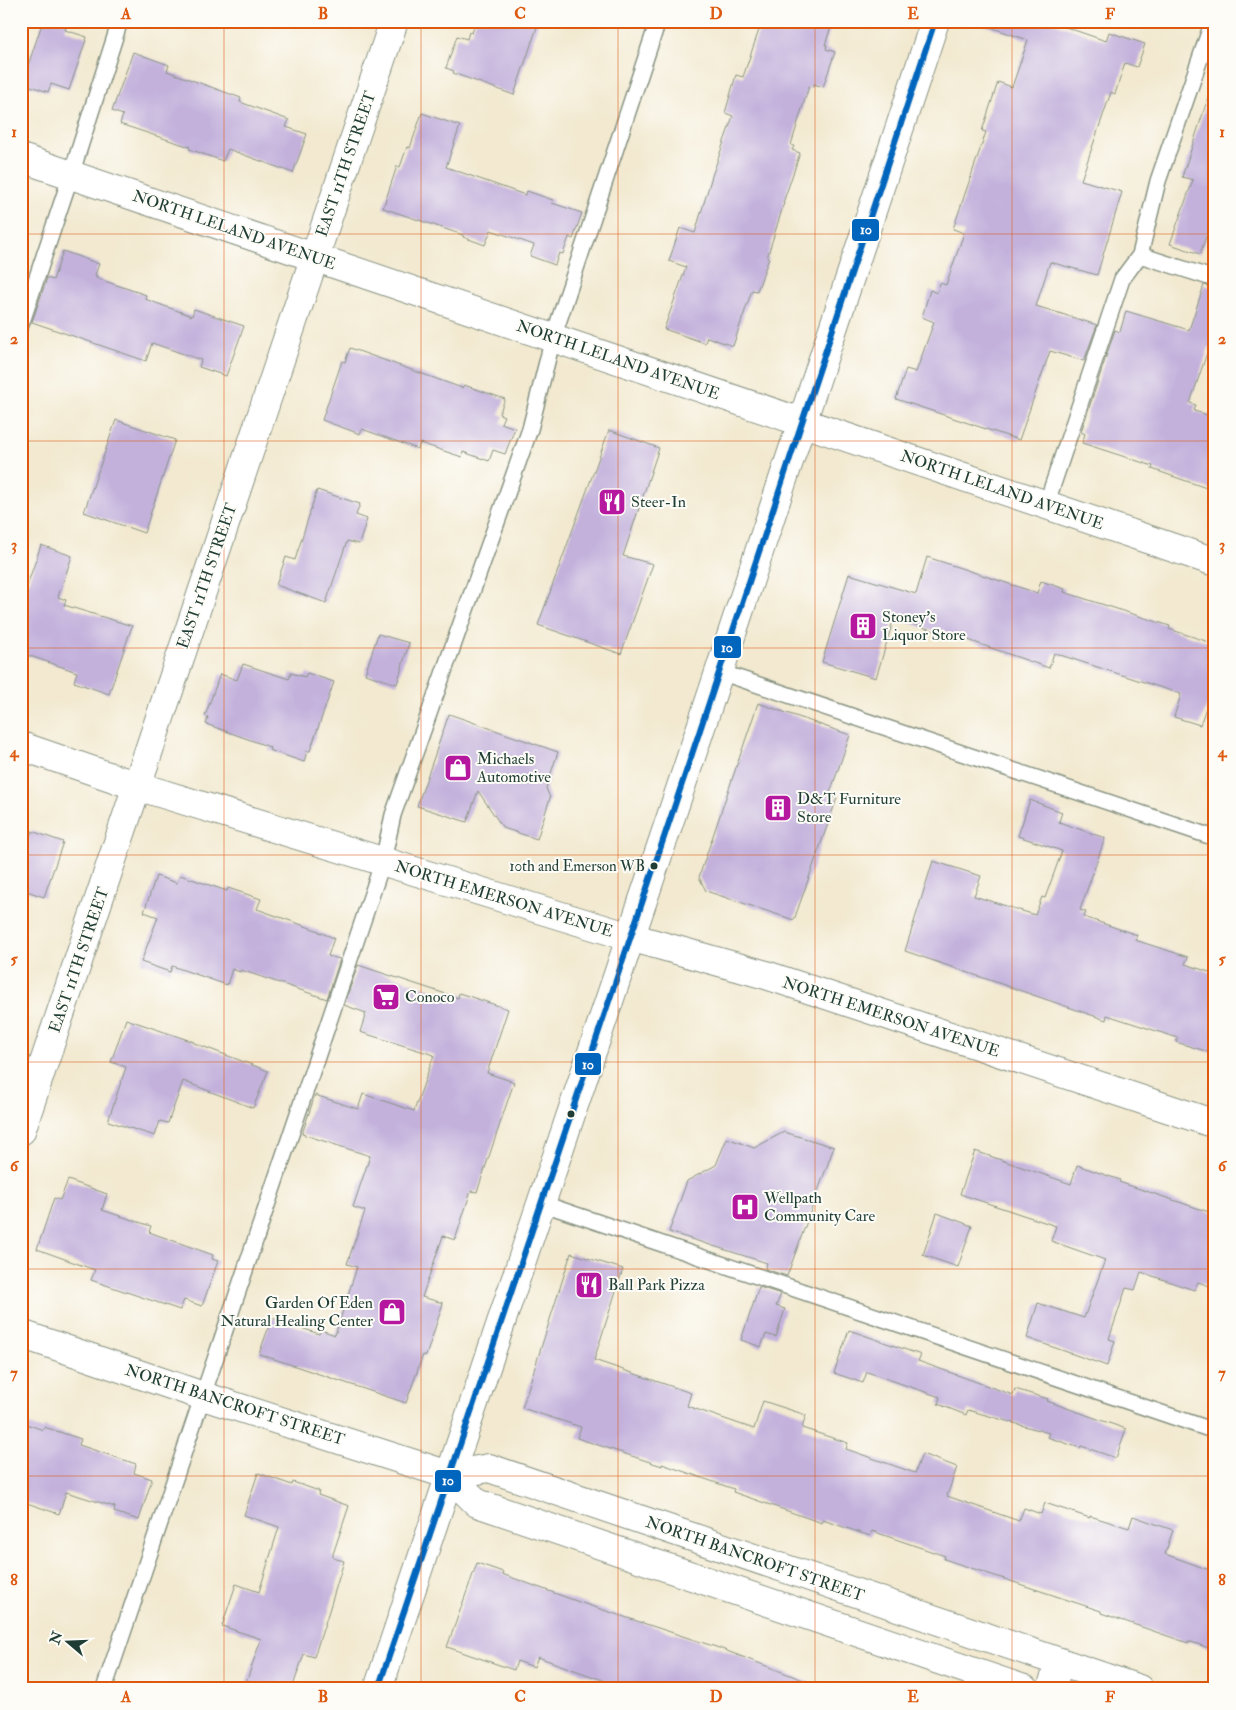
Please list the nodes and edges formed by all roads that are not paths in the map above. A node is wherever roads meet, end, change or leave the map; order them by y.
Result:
1 (120, 21) edge
2 (394, 21) edge
3 (658, 21) edge
4 (935, 21) edge
5 (1213, 21) edge
6 (21, 158) edge
7 (72, 175) junction
8 (1140, 255) junction
9 (314, 257) junction
10 (1215, 280) edge
11 (21, 325) edge
12 (553, 338) junction
13 (802, 423) junction
14 (1046, 505) junction
15 (1215, 562) edge
16 (720, 672) junction
17 (21, 746) edge
18 (137, 786) junction
19 (1215, 838) edge
20 (383, 861) junction
21 (630, 937) junction
22 (1215, 1124) edge
23 (21, 1132) edge
24 (541, 1203) junction
25 (21, 1334) edge
26 (203, 1396) junction
27 (1215, 1431) edge
28 (449, 1474) junction
29 (1060, 1662) junction
30 (104, 1689) edge
31 (378, 1689) edge
32 (1024, 1689) edge
33 (1051, 1689) edge
34 (1139, 1689) edge

1 - 7 lane
2 - 9 street, EAST 11TH STREET
3 - 12 lane
4 - 13 street
5 - 8 lane
6 - 7 street, NORTH LELAND AVENUE
7 - 9 street, NORTH LELAND AVENUE
7 - 11 lane
8 - 10 lane
8 - 14 lane
9 - 12 street, NORTH LELAND AVENUE
9 - 18 street, EAST 11TH STREET
12 - 13 street, NORTH LELAND AVENUE
12 - 20 lane
13 - 14 street, NORTH LELAND AVENUE
13 - 16 street
14 - 15 street, NORTH LELAND AVENUE
16 - 19 lane
16 - 21 street
17 - 18 street, NORTH EMERSON AVENUE
18 - 20 street, NORTH EMERSON AVENUE
18 - 23 street, EAST 11TH STREET
20 - 21 street, NORTH EMERSON AVENUE
20 - 26 lane
21 - 22 street, NORTH EMERSON AVENUE
21 - 24 street
24 - 27 lane
24 - 28 street
25 - 26 street, NORTH BANCROFT STREET
26 - 28 street, NORTH BANCROFT STREET
26 - 30 lane
28 - 29 street, NORTH BANCROFT STREET
28 - 31 street
28 - 32 street, NORTH BANCROFT STREET
29 - 33 street
29 - 34 street, NORTH BANCROFT STREET

